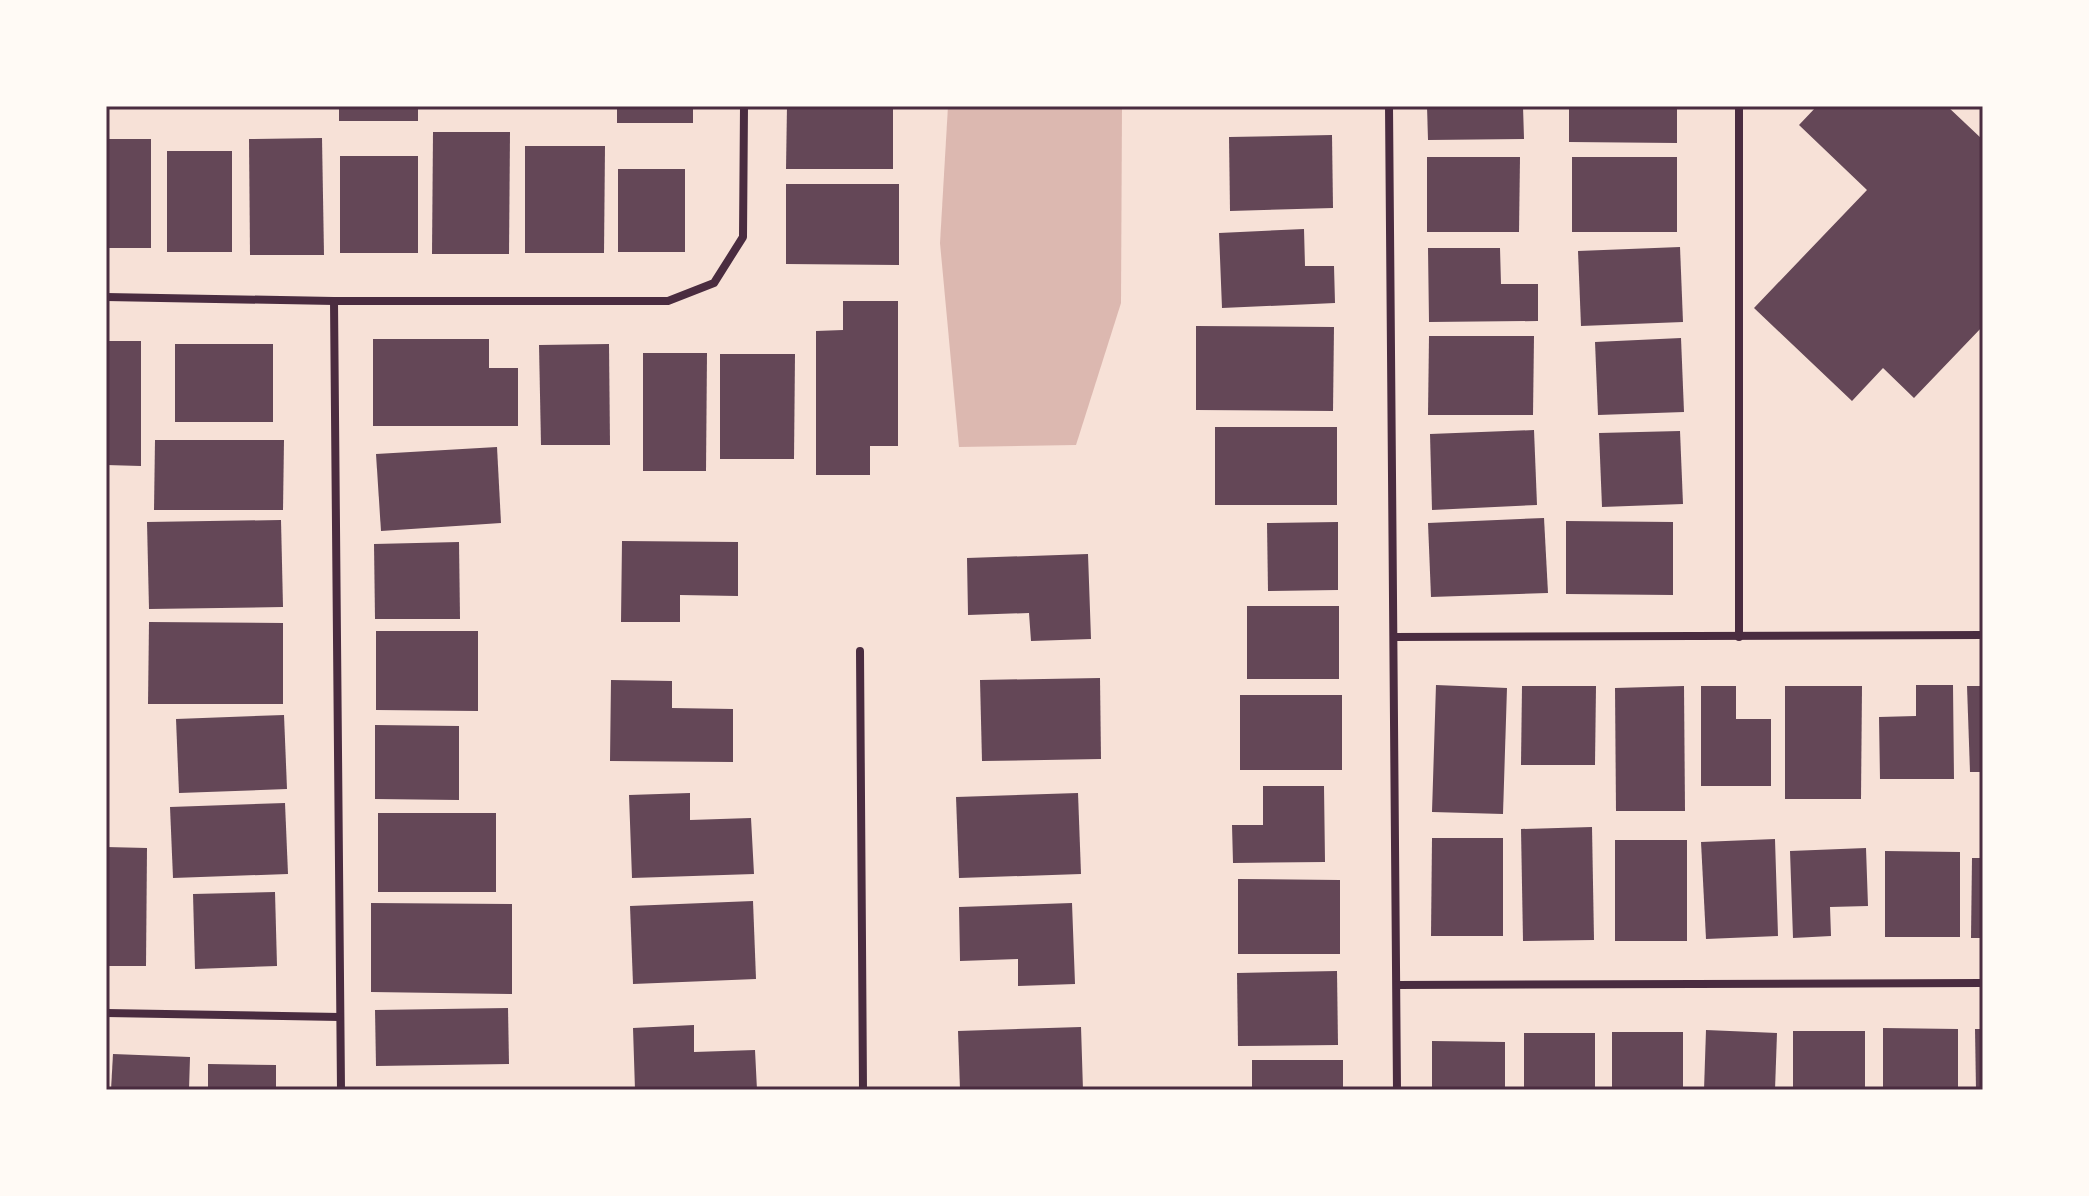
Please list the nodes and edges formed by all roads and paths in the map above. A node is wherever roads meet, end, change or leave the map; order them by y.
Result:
1 (744, 106) edge
2 (1389, 106) edge
3 (1739, 106) edge
4 (106, 297) edge
5 (334, 301) junction
6 (1983, 635) edge
7 (1394, 637) junction
8 (1739, 637) junction
9 (860, 651) dead end
10 (1983, 983) edge
11 (1397, 985) junction
12 (106, 1013) edge
13 (340, 1017) junction
14 (341, 1090) edge
15 (863, 1090) edge
16 (1397, 1090) edge

1 - 5 street
2 - 7 street
3 - 8 street
4 - 5 street
5 - 13 street
6 - 8 street
7 - 8 street
7 - 11 street
9 - 15 street
10 - 11 street
11 - 16 street
12 - 13 street
13 - 14 street

